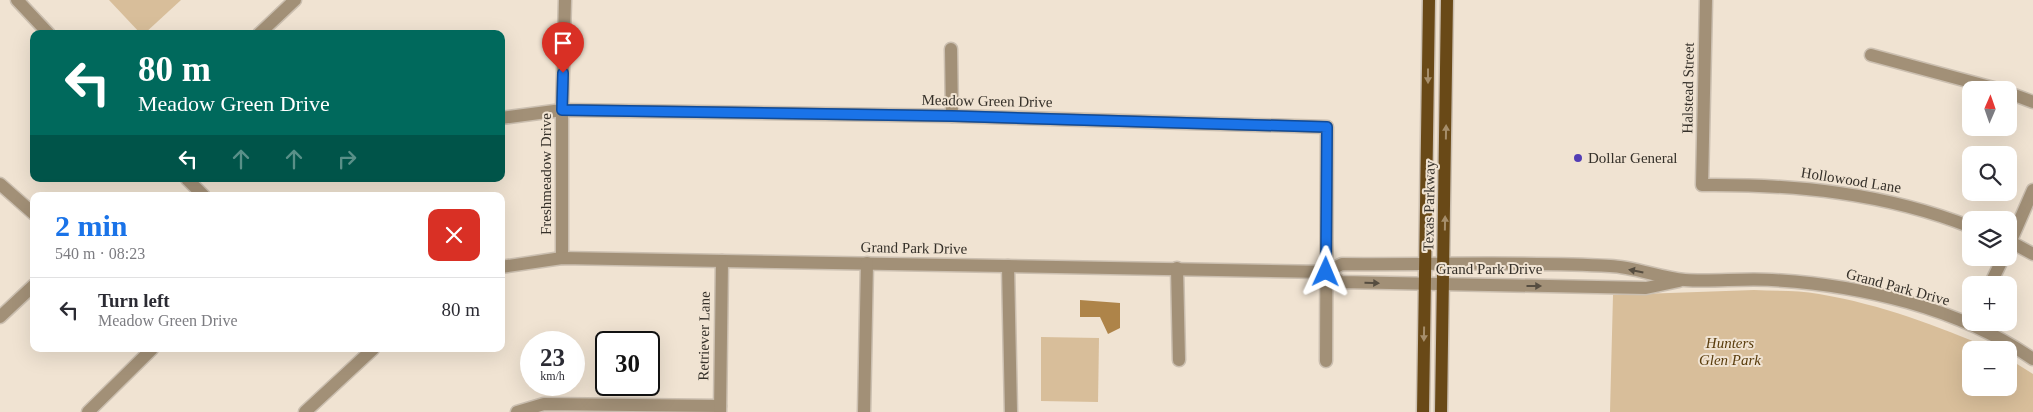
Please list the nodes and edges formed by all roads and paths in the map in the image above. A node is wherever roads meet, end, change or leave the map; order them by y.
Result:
1 (17, 0) edge
2 (294, 0) edge
3 (565, 0) edge
4 (1429, 0) edge
5 (1447, 0) edge
6 (1706, 0) edge
7 (1428, 28) junction
8 (1447, 28) junction
9 (45, 30) edge
10 (264, 30) edge
11 (951, 49) dead end
12 (1871, 56) dead end
13 (1967, 81) edge
14 (2018, 96) edge
15 (2033, 102) edge
16 (562, 110) junction
17 (952, 116) junction
18 (505, 117) edge
19 (190, 182) edge
20 (0, 184) edge
21 (1723, 185) joint
22 (2033, 190) edge
23 (200, 192) edge
24 (30, 210) edge
25 (1962, 224) edge
26 (2017, 225) edge
27 (2017, 247) edge
28 (2033, 254) edge
29 (562, 258) junction
30 (722, 261) junction
31 (867, 263) junction
32 (1424, 265) junction
33 (1444, 265) junction
34 (505, 266) edge
35 (1008, 266) junction
36 (1177, 268) junction
37 (1326, 272) junction
38 (1684, 280) junction
39 (1424, 285) junction
40 (1443, 285) junction
41 (30, 289) edge
42 (0, 317) edge
43 (1962, 321) edge
44 (1985, 331) edge
45 (149, 352) edge
46 (370, 352) edge
47 (2033, 359) edge
48 (1179, 360) dead end
49 (1326, 361) dead end
50 (572, 409) edge
51 (720, 409) edge
52 (88, 412) edge
53 (305, 412) edge
54 (517, 412) edge
55 (864, 412) edge
56 (1011, 412) edge
57 (1423, 412) edge
58 (1441, 412) edge

1 - 9 street
2 - 10 street
3 - 16 street, Freshmeadow Drive
4 - 7 main road, Texas Parkway
5 - 8 main road, Texas Parkway
6 - 21 street, Halstead Street
7 - 8 main road
7 -> 32 main road, Texas Parkway
33 -> 8 main road, Texas Parkway
11 - 17 street
12 - 13 street
14 - 15 street
16 - 17 street, Meadow Green Drive
16 - 18 street, Meadow Green Drive
16 - 29 street, Freshmeadow Drive
17 - 37 street, Meadow Green Drive
19 - 23 street
20 - 24 street
21 - 25 street, Hollowood Lane
22 - 26 street
27 - 28 street
29 - 30 street, Grand Park Drive
29 - 34 street, Grand Park Drive
30 - 31 street, Grand Park Drive
30 - 51 street, Retriever Lane
31 - 35 street, Grand Park Drive
31 - 55 street
32 - 33 street, Grand Park Drive
32 - 37 street, Grand Park Drive
32 - 39 main road, Texas Parkway
38 -> 33 street, Grand Park Drive
33 - 40 main road, Texas Parkway
35 - 36 street, Grand Park Drive
35 - 56 street
36 - 37 street, Grand Park Drive
36 - 48 street
37 -> 39 street, Grand Park Drive
37 - 49 street
40 -> 38 street, Grand Park Drive
38 - 43 street, Grand Park Drive
39 - 40 street, Grand Park Drive
39 -> 57 main road, Texas Parkway
40 - 58 main road, Texas Parkway
41 - 42 street
44 - 47 street, Grand Park Drive
45 - 52 street
46 - 53 street
50 - 51 street
50 - 54 street

